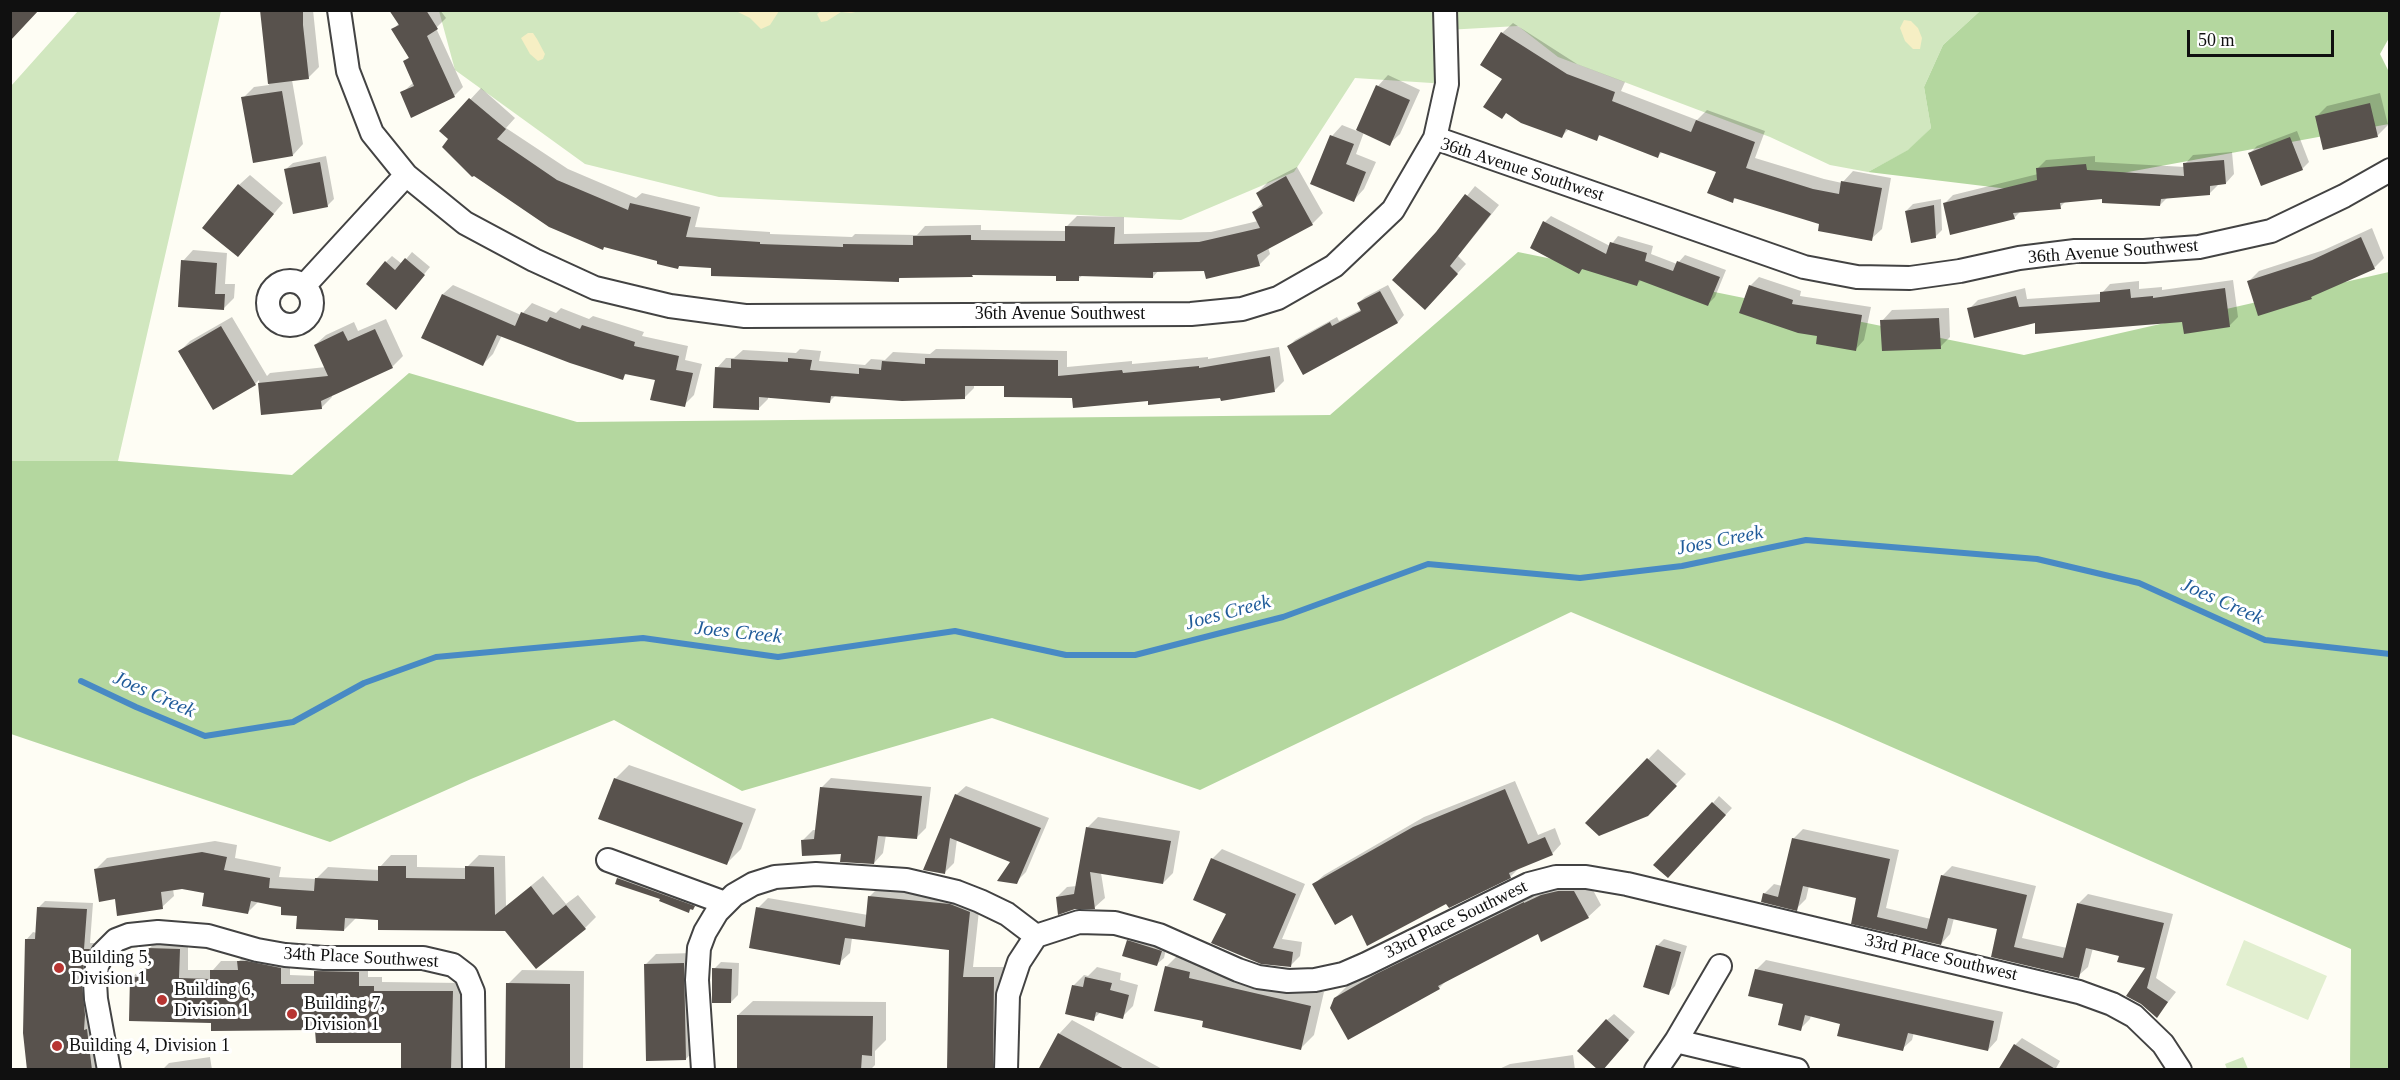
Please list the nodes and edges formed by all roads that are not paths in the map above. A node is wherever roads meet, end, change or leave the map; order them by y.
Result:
1 (339, 10) edge
2 (1445, 10) edge
3 (1436, 138) junction
4 (2390, 170) edge
5 (406, 175) junction
6 (304, 286) dead end
7 (608, 860) dead end
8 (725, 903) junction
9 (1036, 936) junction
10 (1720, 966) dead end
11 (1676, 1041) junction
12 (109, 1070) edge
13 (474, 1070) edge
14 (702, 1070) edge
15 (1006, 1070) edge
16 (1656, 1070) edge
17 (1797, 1070) edge
18 (2180, 1070) edge

1 - 5 street, 36th Avenue Southwest
2 - 3 street
3 - 4 street, 36th Avenue Southwest
3 - 5 street, 36th Avenue Southwest
5 - 6 street
7 - 8 street
8 - 9 street
8 - 14 street
9 - 15 street
9 - 18 street, 33rd Place Southwest
10 - 11 street
11 - 16 street
11 - 17 street
12 - 13 street, 34th Place Southwest

